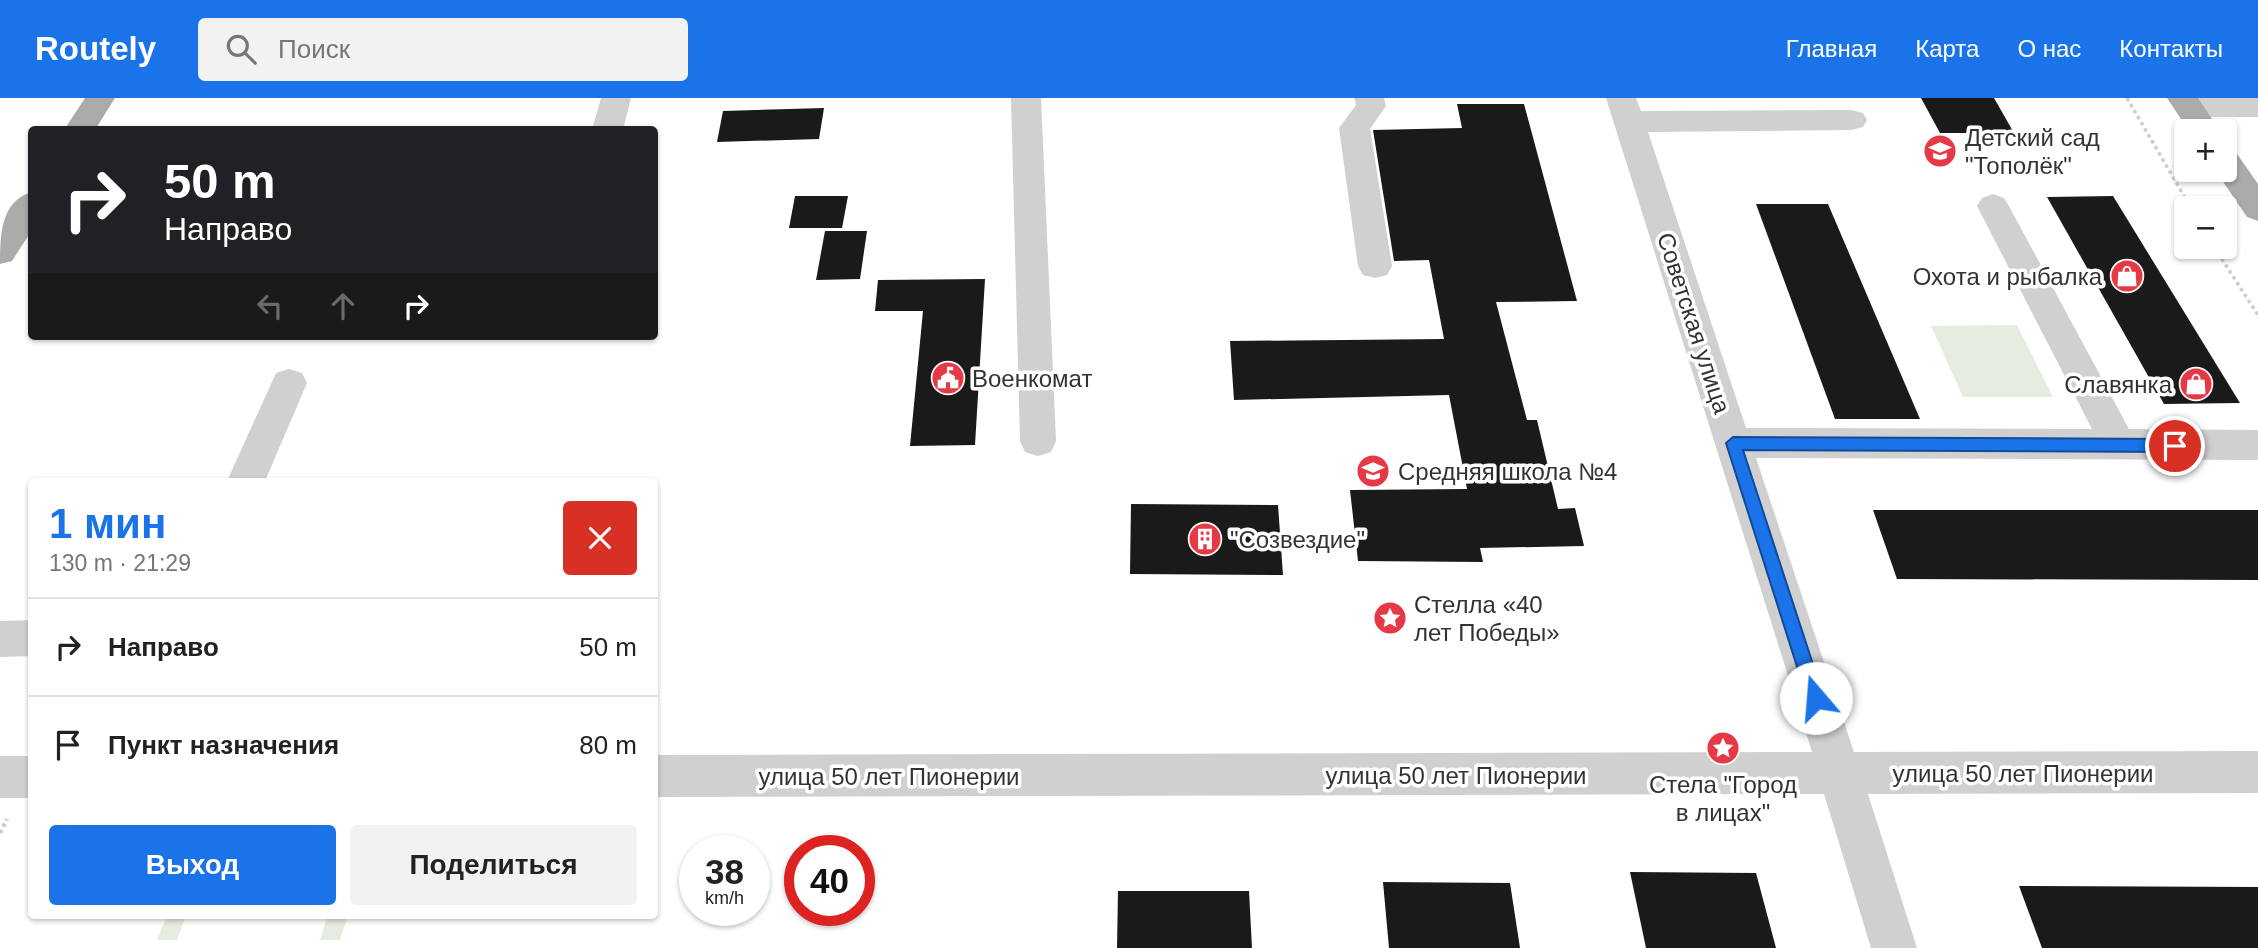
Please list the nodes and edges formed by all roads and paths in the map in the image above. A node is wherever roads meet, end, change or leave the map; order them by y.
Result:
1 (100, 98) edge
2 (616, 98) edge
3 (1026, 98) edge
4 (1370, 98) edge
5 (2127, 98) edge
6 (2258, 107) edge
7 (1625, 110) edge
8 (2192, 112) edge
9 (1852, 120) dead end
10 (82, 126) edge
11 (608, 126) edge
12 (2237, 178) edge
13 (2184, 196) edge
14 (1993, 206) dead end
15 (28, 209) edge
16 (2258, 209) edge
17 (0, 252) edge
18 (2222, 259) edge
19 (1375, 266) dead end
20 (2258, 316) edge
21 (289, 383) dead end
22 (1038, 440) dead end
23 (1733, 443) junction
24 (2258, 445) edge
25 (2119, 446) junction
26 (247, 478) edge
27 (28, 638) edge
28 (0, 639) edge
29 (2258, 772) edge
30 (1840, 774) junction
31 (658, 776) edge
32 (0, 777) edge
33 (28, 777) edge
34 (1894, 948) edge

1 - 10 main road
2 - 11 street
3 - 22 street
4 - 19 street
5 - 13 path
6 - 8 street
7 - 9 street
7 - 23 street, Советская улица
12 - 16 main road
14 - 25 street
15 - 17 main road
18 - 20 path
21 - 26 street
23 - 25 street
23 - 30 street, Советская улица
24 - 25 street
27 - 28 street
29 - 30 street, улица 50 лет Пионерии
30 - 31 street, улица 50 лет Пионерии
30 - 34 street, Советская улица
32 - 33 street

